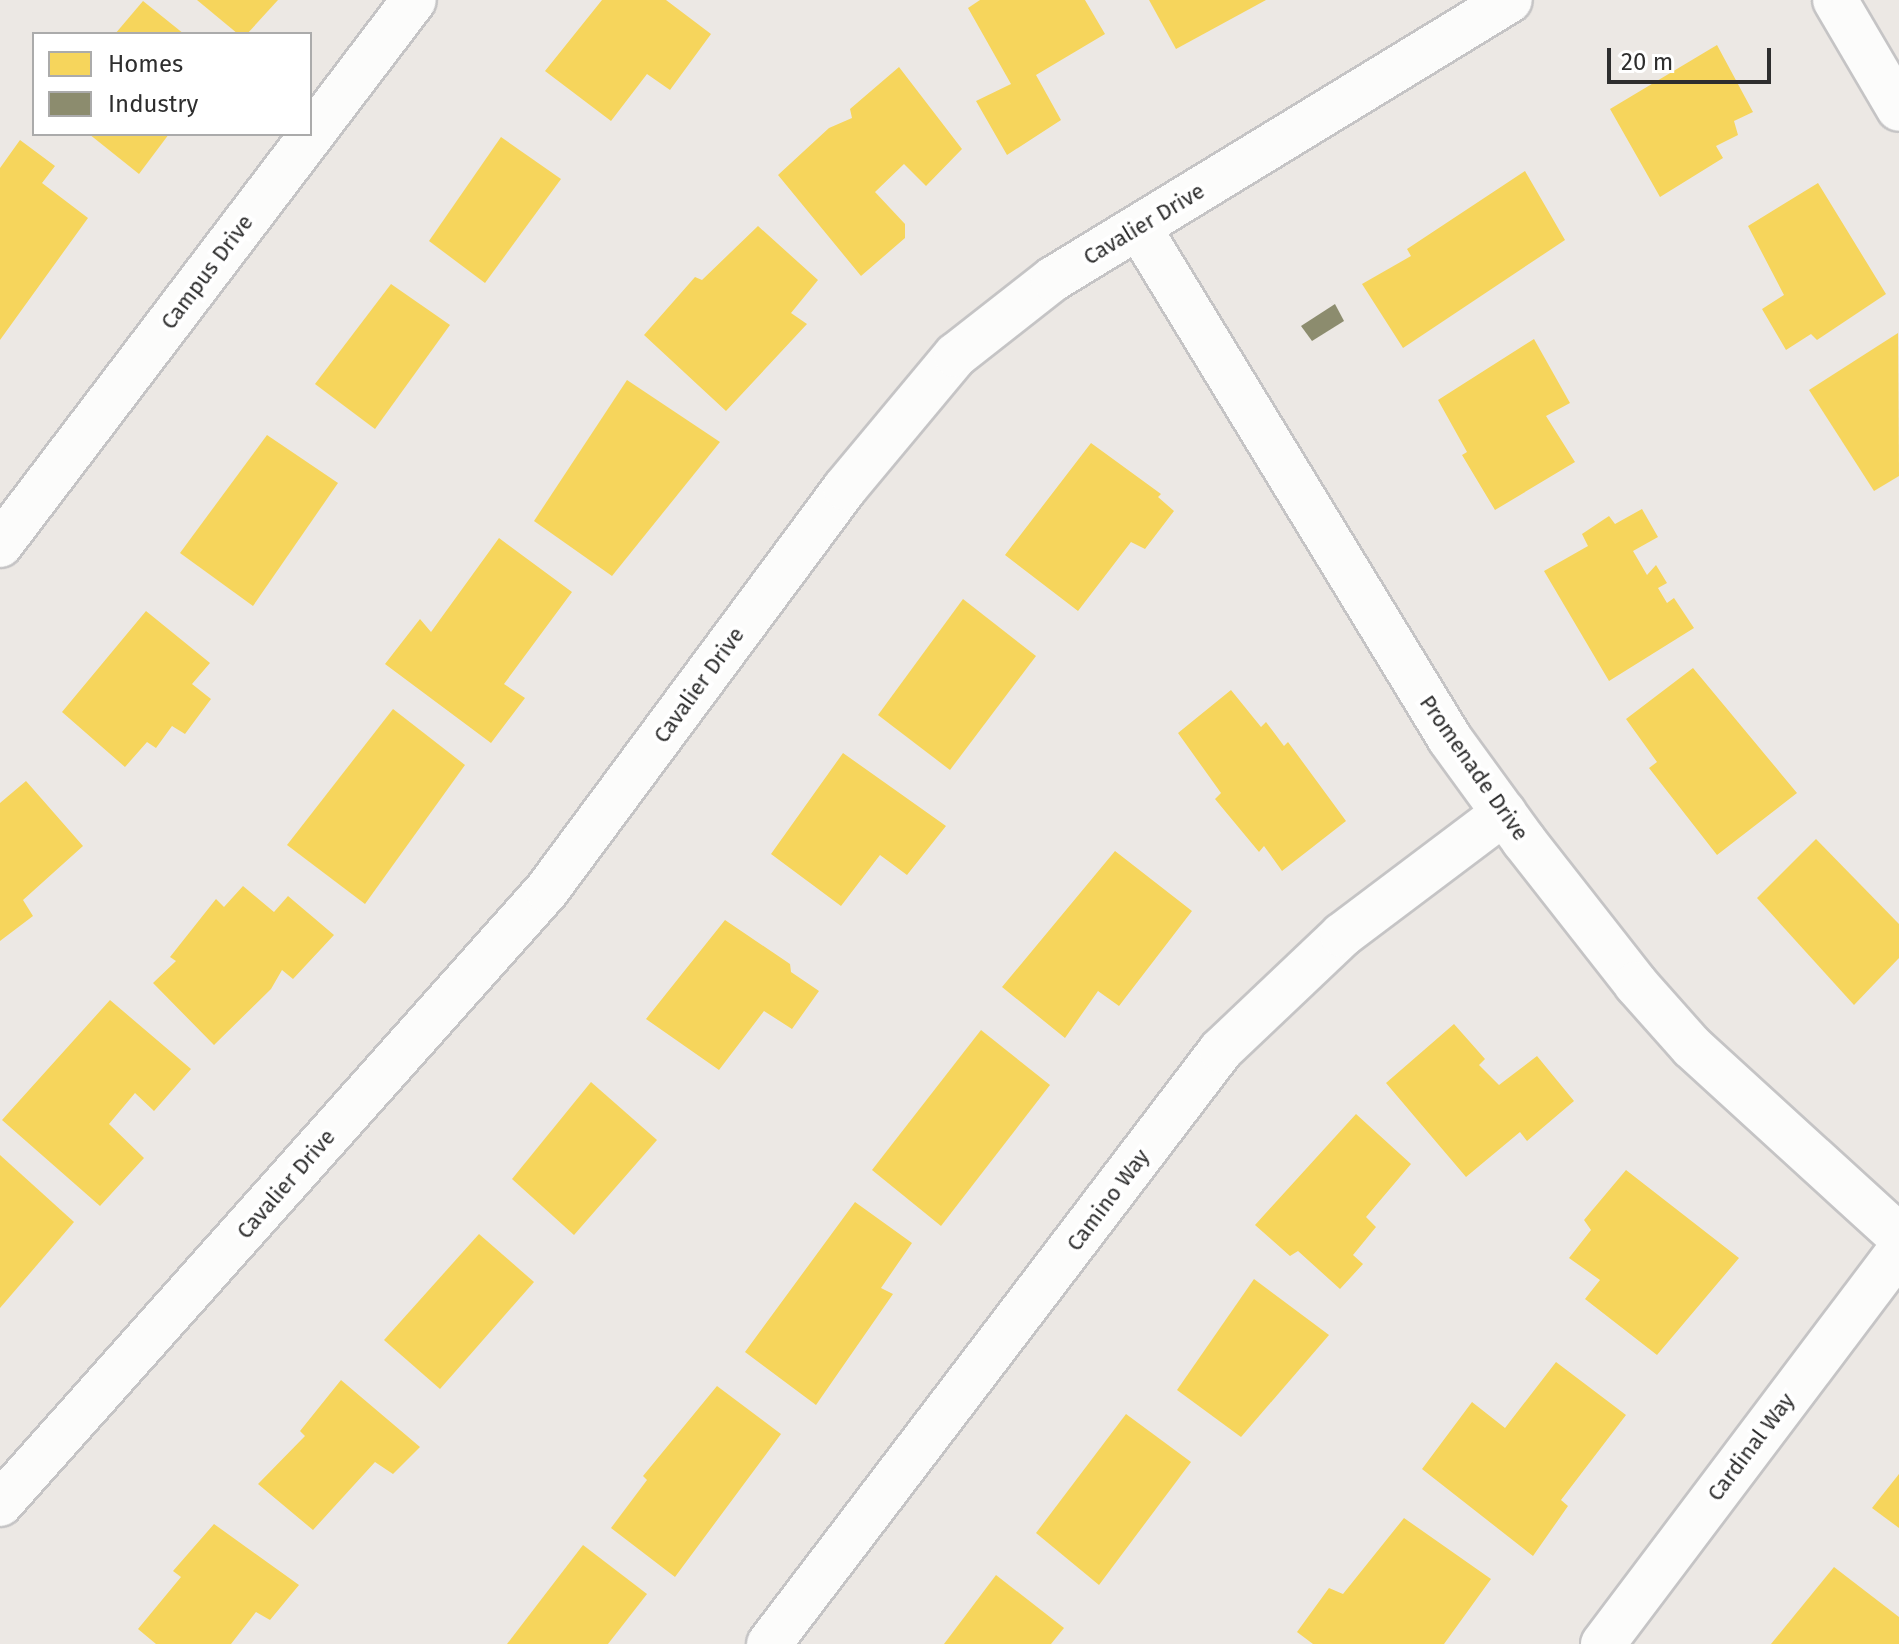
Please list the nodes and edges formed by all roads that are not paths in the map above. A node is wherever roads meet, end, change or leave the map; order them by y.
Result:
1 (414, 0) edge
2 (1835, 0) edge
3 (1505, 1) edge
4 (1899, 109) edge
5 (312, 134) edge
6 (311, 136) edge
7 (1139, 228) junction
8 (0, 545) edge
9 (1504, 813) junction
10 (1899, 1236) edge
11 (1899, 1251) edge
12 (0, 1504) edge
13 (769, 1644) edge
14 (1603, 1644) edge

1 - 5 street, Campus Drive
2 - 4 street
3 - 7 street, Cavalier Drive
6 - 8 street, Campus Drive
7 - 9 street, Promenade Drive
7 - 12 street, Cavalier Drive
9 - 10 street, Promenade Drive
9 - 13 street, Camino Way
11 - 14 street, Cardinal Way

